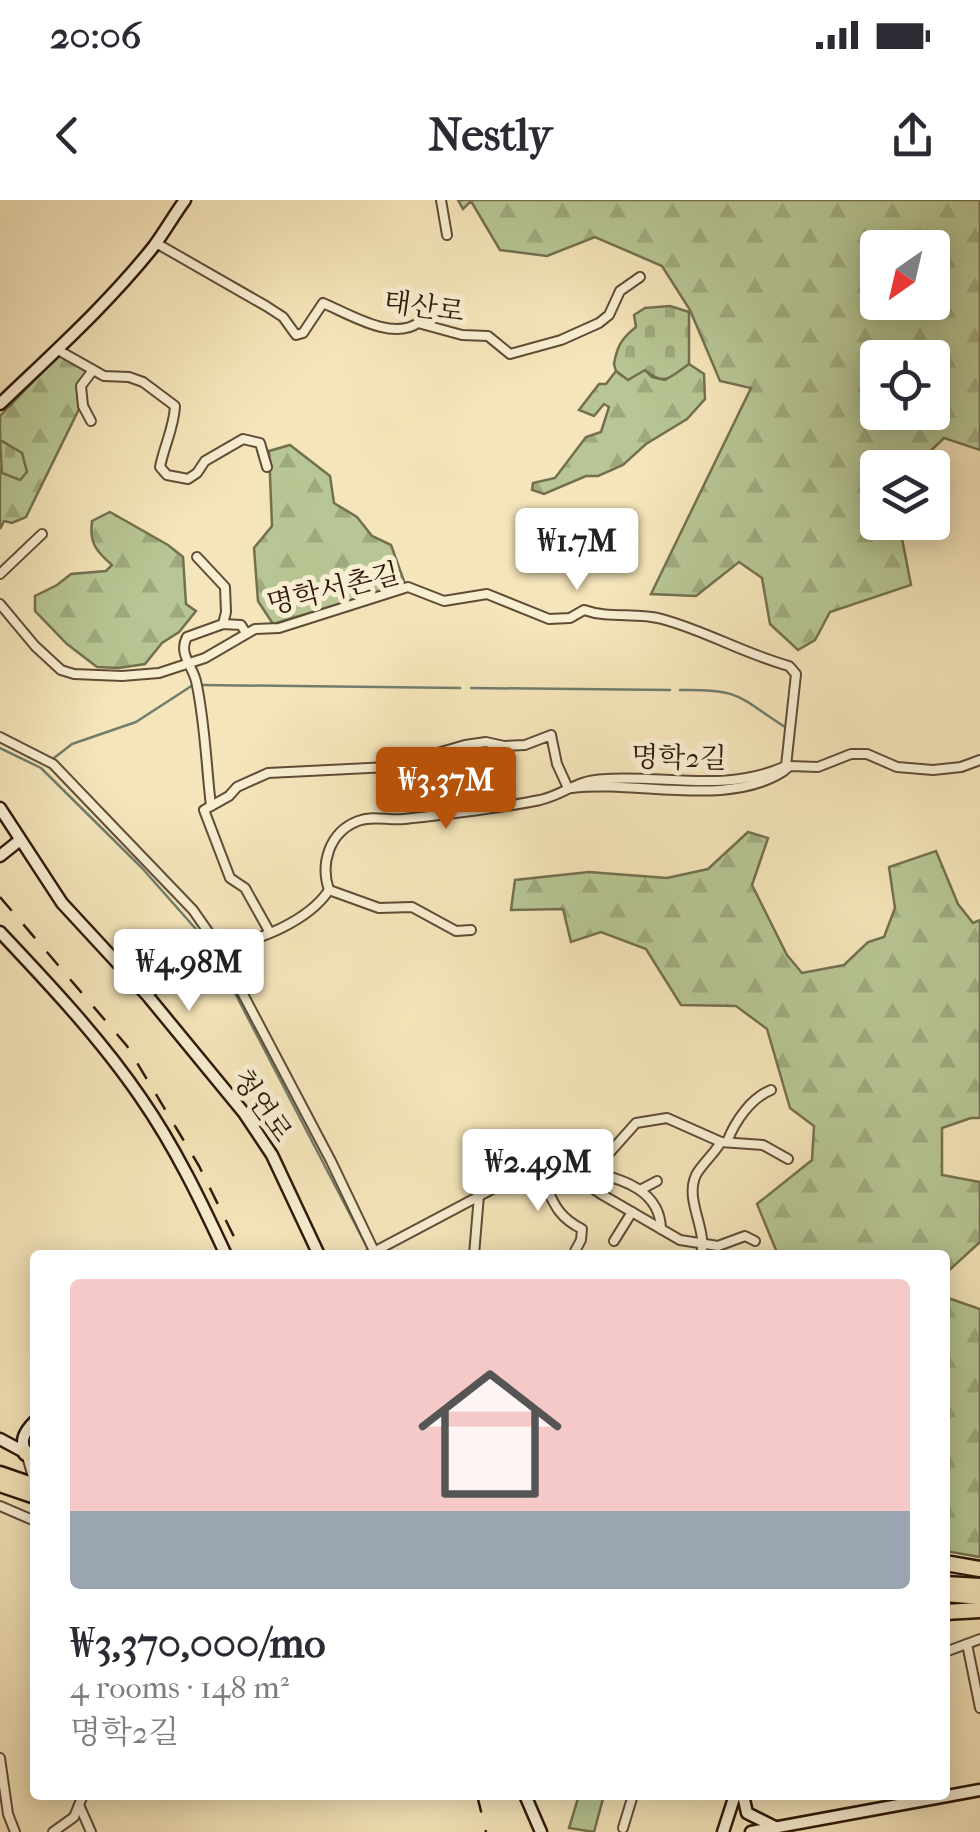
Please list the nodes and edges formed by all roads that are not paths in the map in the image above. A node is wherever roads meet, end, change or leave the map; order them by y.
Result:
1 (185, 200) edge
2 (441, 200) edge
3 (447, 236) dead end
4 (156, 244) junction
5 (640, 277) dead end
6 (58, 350) junction
7 (94, 370) junction
8 (0, 404) edge
9 (91, 422) dead end
10 (266, 467) dead end
11 (42, 534) dead end
12 (196, 556) dead end
13 (0, 574) edge
14 (0, 604) edge
15 (223, 624) junction
16 (246, 633) junction
17 (188, 661) junction
18 (0, 738) edge
19 (980, 760) edge
20 (786, 767) junction
21 (568, 788) junction
22 (212, 806) junction
23 (0, 808) edge
24 (20, 840) junction
25 (0, 856) edge
26 (329, 890) junction
27 (471, 930) dead end
28 (0, 932) edge
29 (270, 932) junction
30 (216, 954) junction
31 (147, 995) junction
32 (771, 1090) dead end
33 (724, 1142) junction
34 (788, 1159) dead end
35 (539, 1172) junction
36 (590, 1179) junction
37 (658, 1181) dead end
38 (640, 1190) junction
39 (479, 1194) junction
40 (586, 1200) dead end
41 (632, 1212) junction
42 (661, 1228) junction
43 (680, 1240) junction
44 (614, 1241) dead end
45 (756, 1241) dead end
46 (704, 1244) junction
47 (223, 1250) edge
48 (317, 1250) edge
49 (371, 1250) edge
50 (380, 1250) edge
51 (474, 1250) edge
52 (576, 1250) edge
53 (678, 1250) edge
54 (702, 1250) edge
55 (723, 1250) edge
56 (30, 1426) edge
57 (0, 1439) edge
58 (30, 1454) edge
59 (0, 1474) edge
60 (0, 1484) edge
61 (30, 1488) edge
62 (30, 1489) edge
63 (0, 1506) edge
64 (30, 1519) edge
65 (950, 1564) edge
66 (980, 1569) edge
67 (950, 1584) edge
68 (980, 1586) edge
69 (950, 1594) edge
70 (980, 1596) edge
71 (980, 1610) edge
72 (950, 1612) edge
73 (980, 1640) edge
74 (967, 1644) junction
75 (950, 1650) edge
76 (980, 1708) edge
77 (0, 1758) edge
78 (980, 1790) edge
79 (950, 1796) edge
80 (82, 1800) edge
81 (527, 1800) edge
82 (632, 1800) edge
83 (733, 1800) edge
84 (744, 1800) edge
85 (926, 1800) edge
86 (80, 1807) junction
87 (776, 1828) junction
88 (624, 1831) edge
89 (14, 1832) edge
90 (53, 1832) edge
91 (91, 1832) edge
92 (541, 1832) edge
93 (723, 1832) edge
94 (751, 1832) edge

1 - 4 street
2 - 3 street
4 - 5 street, 태산로
4 - 6 street
6 - 7 street
6 - 8 street
7 - 9 street
7 - 10 street
11 - 13 street
12 - 15 street, 명학서촌길
14 - 17 street, 명학서촌길
15 - 16 street, 명학서촌길
15 - 17 street
16 - 17 street, 명학서촌길
16 - 20 street, 명학서촌길
17 - 22 street
18 - 30 street
19 - 20 street, 명학2길
20 - 21 street, 명학2길
21 - 22 street
21 - 26 street, 명학2길
22 - 29 street
23 - 24 street, 청연로
24 - 25 street
24 - 31 street, 청연로
26 - 27 street
26 - 29 street
28 - 47 street
29 - 30 street
30 - 31 street
30 - 49 street
31 - 48 street, 청연로
32 - 33 street
33 - 34 street
33 - 36 street
33 - 46 street
35 - 36 street
35 - 39 street
35 - 52 street
36 - 38 street
36 - 40 street
36 - 41 street
37 - 38 street
38 - 42 street
39 - 50 street
39 - 51 street
41 - 42 street
41 - 44 street
42 - 43 street
43 - 46 street
43 - 53 street
45 - 55 street
46 - 54 street
46 - 55 street
56 - 58 street
57 - 58 street
59 - 61 highway
60 - 62 highway
63 - 64 street
65 - 66 highway
67 - 68 highway
69 - 70 highway
71 - 72 highway
73 - 74 street
74 - 75 street
74 - 76 street
77 - 89 street
78 - 79 street
80 - 86 street
81 - 92 street
82 - 88 street
83 - 93 street
84 - 87 street
85 - 87 street
86 - 90 street
86 - 91 street
87 - 94 street

